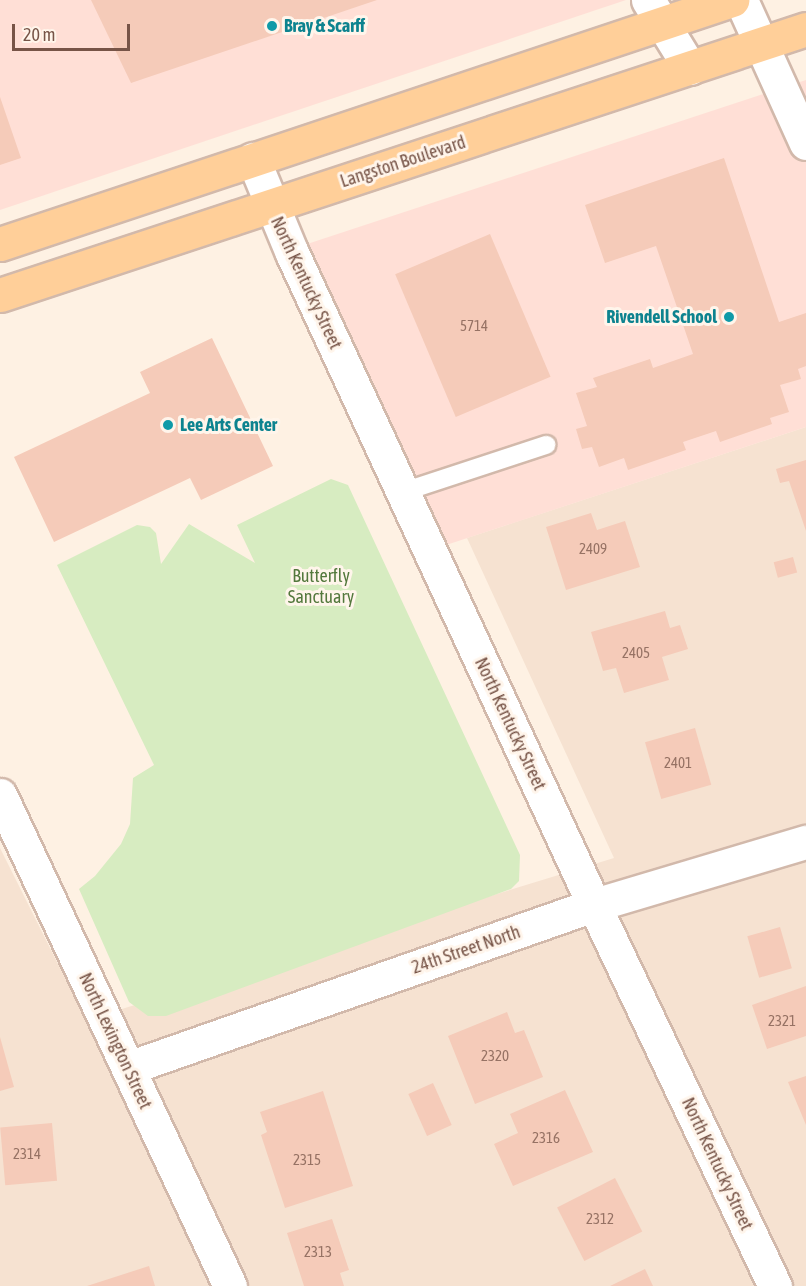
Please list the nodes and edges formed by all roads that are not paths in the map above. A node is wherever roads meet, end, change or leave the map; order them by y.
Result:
1 (732, 0) edge
2 (741, 0) edge
3 (655, 12) edge
4 (806, 29) edge
5 (761, 43) junction
6 (690, 68) junction
7 (806, 143) edge
8 (253, 159) junction
9 (271, 206) junction
10 (0, 244) edge
11 (0, 295) edge
12 (546, 445) dead end
13 (403, 492) junction
14 (0, 795) edge
15 (806, 842) edge
16 (594, 905) junction
17 (128, 1068) junction
18 (230, 1286) edge
19 (776, 1286) edge

1 - 3 main road
2 - 5 street
3 - 6 street
3 - 8 main road
4 - 5 main road, Langston Boulevard
5 - 6 main road, Langston Boulevard
5 - 7 street
6 - 9 main road, Langston Boulevard
8 - 9 street, North Kentucky Street
8 - 10 main road
9 - 11 main road, Langston Boulevard
9 - 13 street, North Kentucky Street
12 - 13 lane
13 - 16 street, North Kentucky Street
14 - 17 street, North Lexington Street
15 - 16 street, 24th Street North
16 - 17 street, 24th Street North
16 - 19 street, North Kentucky Street
17 - 18 street, North Lexington Street

